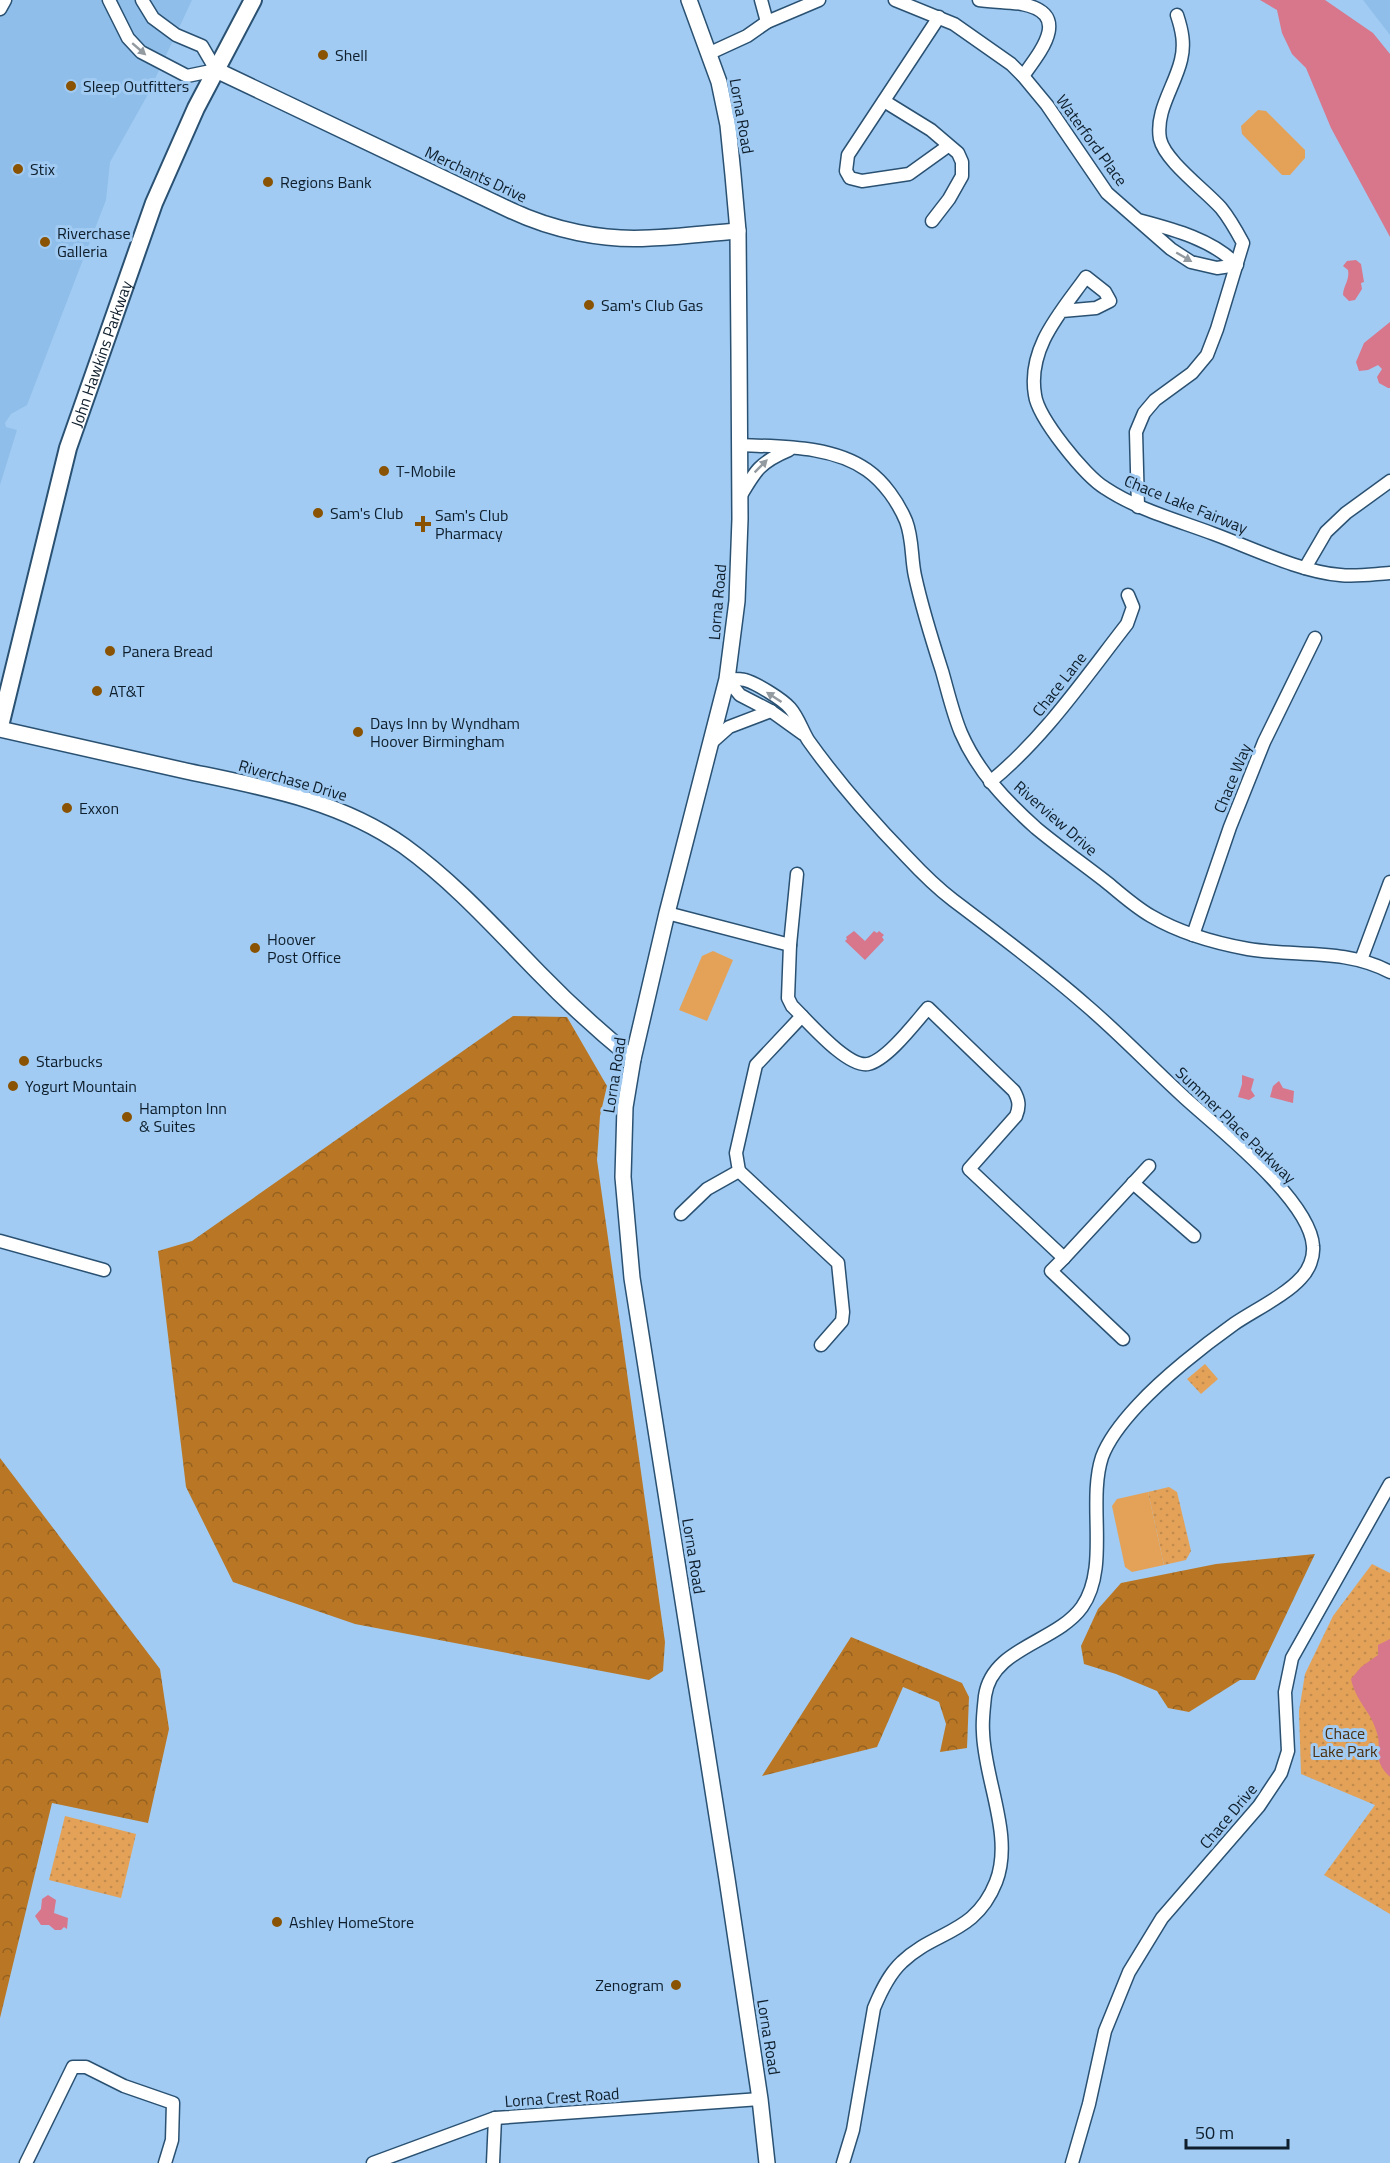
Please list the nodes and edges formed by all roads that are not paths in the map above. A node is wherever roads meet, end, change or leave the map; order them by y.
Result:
1 (5, 0) edge
2 (109, 0) edge
3 (142, 0) edge
4 (253, 0) edge
5 (689, 0) edge
6 (761, 0) edge
7 (819, 0) edge
8 (895, 0) edge
9 (979, 0) edge
10 (0, 9) edge
11 (1177, 15) dead end
12 (939, 17) junction
13 (767, 22) junction
14 (710, 53) junction
15 (216, 70) junction
16 (1023, 76) junction
17 (884, 101) junction
18 (948, 146) junction
19 (1138, 220) junction
20 (932, 221) dead end
21 (738, 231) junction
22 (1237, 265) junction
23 (1062, 311) dead end
24 (740, 445) junction
25 (794, 448) junction
26 (1390, 481) edge
27 (740, 497) junction
28 (1138, 507) junction
29 (1305, 568) junction
30 (1390, 573) edge
31 (1128, 595) dead end
32 (1315, 638) dead end
33 (727, 679) junction
34 (771, 711) junction
35 (0, 727) edge
36 (806, 737) junction
37 (711, 743) junction
38 (990, 782) junction
39 (797, 874) dead end
40 (1390, 882) edge
41 (667, 913) junction
42 (1193, 935) junction
43 (790, 945) junction
44 (1362, 960) junction
45 (1390, 972) edge
46 (802, 1016) junction
47 (633, 1059) junction
48 (1149, 1166) dead end
49 (739, 1171) junction
50 (1134, 1182) junction
51 (681, 1214) dead end
52 (1194, 1236) dead end
53 (0, 1241) edge
54 (1064, 1258) junction
55 (104, 1270) dead end
56 (1123, 1339) dead end
57 (821, 1345) dead end
58 (1390, 1484) edge
59 (760, 2098) junction
60 (495, 2118) junction
61 (27, 2163) edge
62 (165, 2163) edge
63 (373, 2163) edge
64 (493, 2163) edge
65 (767, 2163) edge
66 (843, 2163) edge
67 (1071, 2163) edge

1 - 10 street
2 -> 15 street
3 - 15 street
4 - 15 main road, John Hawkins Parkway
5 - 14 street, Lorna Road
6 - 13 street
7 - 13 street
8 - 12 street, Waterford Place
9 - 16 street
11 - 22 street
12 - 16 street, Waterford Place
12 - 17 street
13 - 14 street
14 - 21 street, Lorna Road
15 - 21 street, Merchants Drive
15 - 35 main road, John Hawkins Parkway
16 - 19 street, Waterford Place
17 - 18 street
17 - 18 street
18 - 20 street
19 - 22 street, Waterford Place
19 -> 22 street, Waterford Place
21 - 24 street, Lorna Road
22 - 28 street
23 - 28 street, Chace Lake Fairway
24 - 25 street, Riverview Drive
24 - 27 street, Lorna Road
27 -> 25 street
25 - 38 street, Riverview Drive
26 - 29 street
27 - 33 street, Lorna Road
28 - 29 street, Chace Lake Fairway
29 - 30 street, Chace Lake Fairway
31 - 38 street, Chace Lane
32 - 42 street, Chace Way
33 - 34 street, Summer Place Parkway
36 -> 33 street, Summer Place Parkway
33 - 37 street, Lorna Road
34 - 36 street, Summer Place Parkway
34 - 37 street
35 - 47 street, Riverchase Drive
36 - 66 street, Summer Place Parkway
37 - 41 street, Lorna Road
38 - 42 street, Riverview Drive
39 - 43 street
40 - 44 street
41 - 43 street
41 - 47 street, Lorna Road
42 - 44 street, Riverview Drive
43 - 46 street
44 - 45 street, Riverview Drive
46 - 49 street
46 - 54 street
47 - 59 street, Lorna Road
48 - 50 street
49 - 51 street
49 - 57 street
50 - 52 street
50 - 54 street
53 - 55 street
54 - 56 street
58 - 67 street, Chace Drive
59 - 60 street, Lorna Crest Road
59 - 65 street, Lorna Road
60 - 63 street, Lorna Crest Road
60 - 64 street
61 - 62 street

